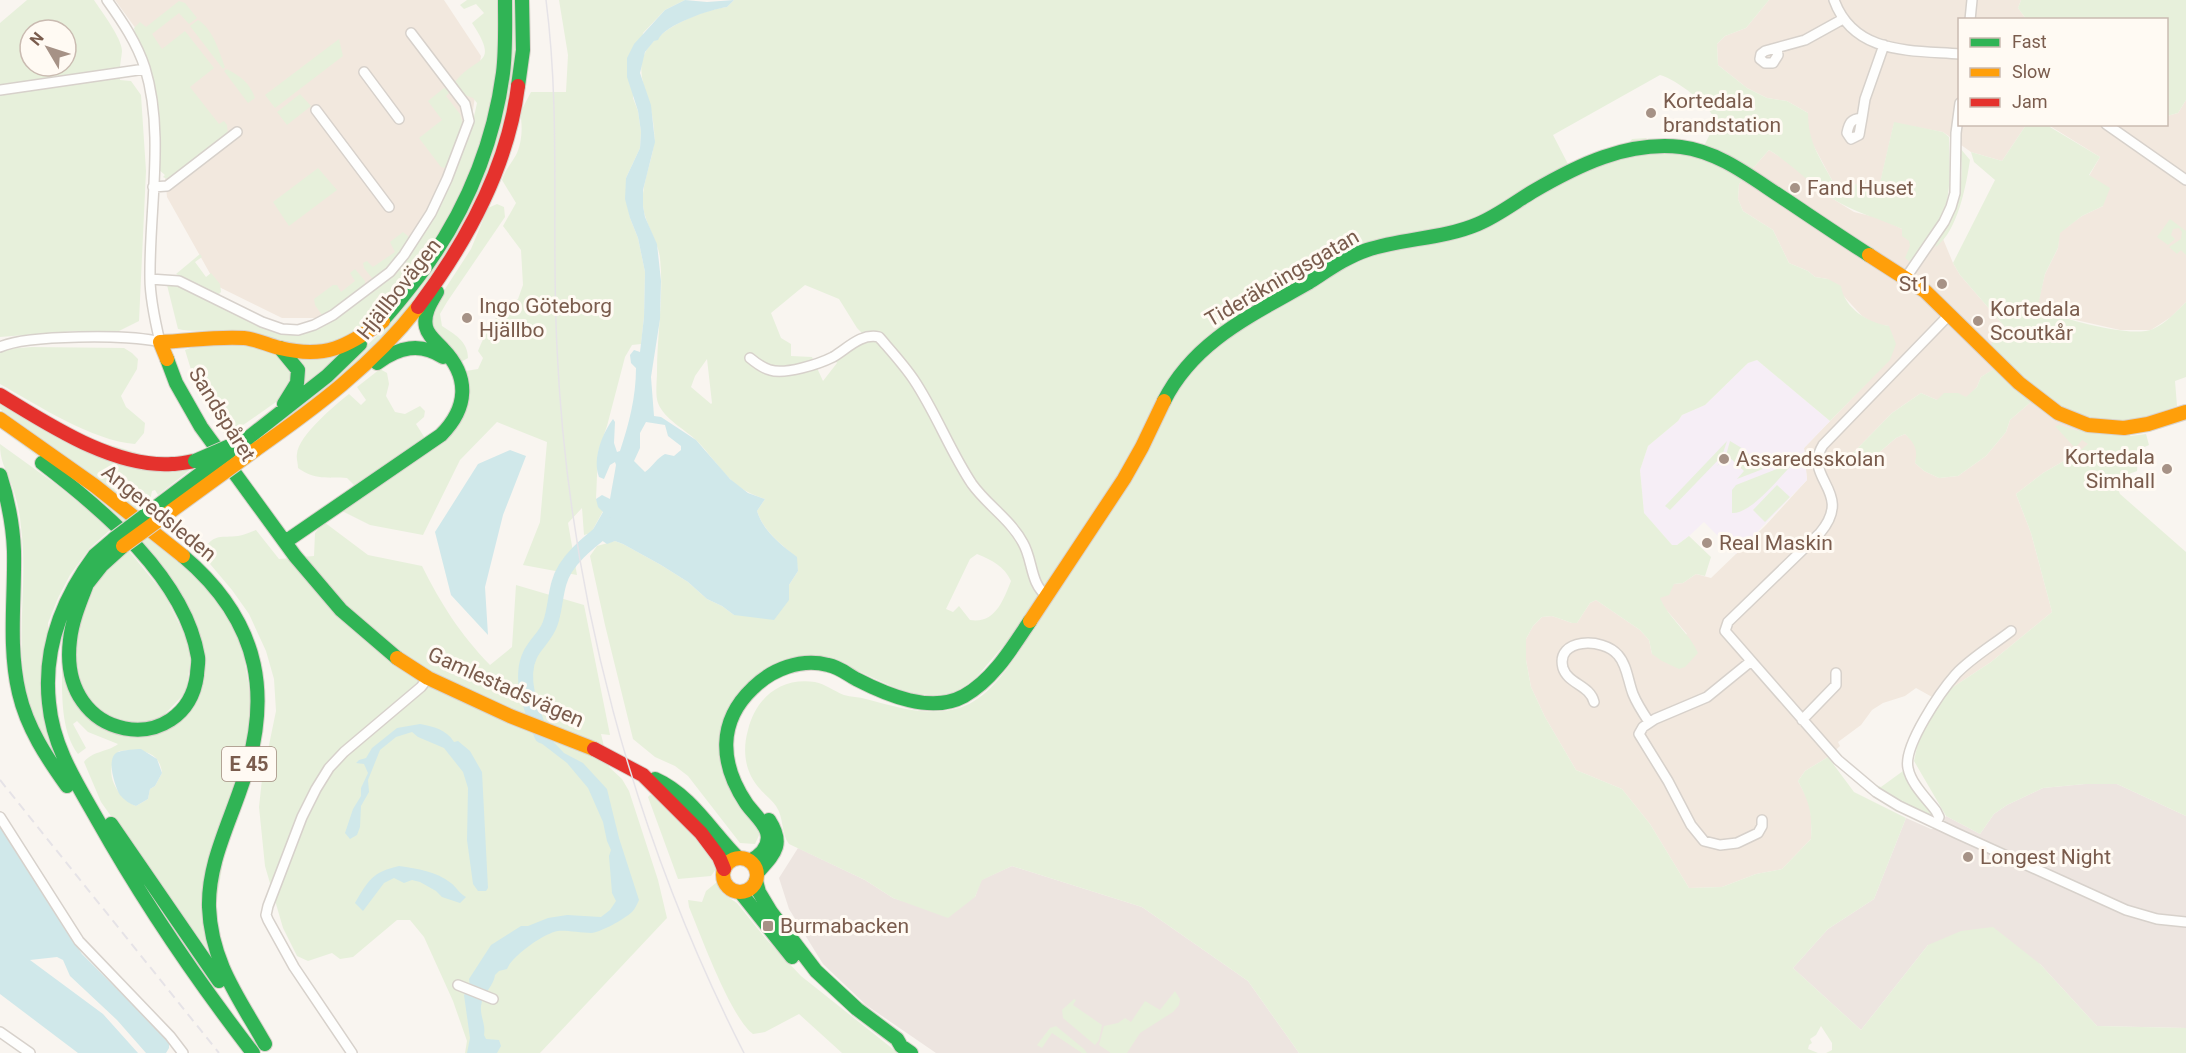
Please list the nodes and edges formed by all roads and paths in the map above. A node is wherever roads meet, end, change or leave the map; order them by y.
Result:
1 (106, 0) edge
2 (505, 0) edge
3 (522, 0) edge
4 (1834, 0) edge
5 (1972, 0) edge
6 (1970, 18) edge
7 (1843, 19) junction
8 (411, 33) dead end
9 (1884, 45) junction
10 (1777, 48) dead end
11 (1958, 54) edge
12 (145, 69) junction
13 (364, 72) dead end
14 (0, 90) edge
15 (315, 110) dead end
16 (1958, 113) edge
17 (1862, 118) dead end
18 (399, 119) dead end
19 (2109, 126) edge
20 (237, 132) dead end
21 (2186, 180) edge
22 (153, 187) junction
23 (389, 207) dead end
24 (468, 232) junction
25 (150, 279) junction
26 (1905, 279) junction
27 (1949, 315) junction
28 (383, 321) junction
29 (160, 342) junction
30 (0, 347) edge
31 (280, 348) junction
32 (750, 358) dead end
33 (451, 360) junction
34 (0, 395) edge
35 (2186, 412) edge
36 (302, 417) junction
37 (0, 419) edge
38 (269, 423) junction
39 (0, 434) edge
40 (251, 444) junction
41 (0, 475) edge
42 (119, 542) junction
43 (285, 542) junction
44 (87, 584) junction
45 (1047, 596) junction
46 (2011, 631) dead end
47 (1750, 662) junction
48 (1836, 673) dead end
49 (428, 678) junction
50 (1594, 702) dead end
51 (1802, 720) junction
52 (1649, 722) junction
53 (647, 777) junction
54 (0, 817) edge
55 (1762, 820) dead end
56 (1936, 823) junction
57 (121, 864) junction
58 (750, 868) junction
59 (724, 869) junction
60 (741, 893) junction
61 (2186, 922) edge
62 (458, 985) dead end
63 (493, 999) dead end
64 (0, 1032) edge
65 (268, 1048) edge
66 (250, 1049) edge
67 (906, 1050) edge
68 (30, 1053) edge
69 (183, 1053) edge
70 (352, 1053) edge

1 - 12 street, Sandspåret
2 - 28 main road, Hjällbovägen
3 - 24 main road, Hjällbovägen
4 - 7 street
5 - 6 street
7 - 9 street
7 - 10 street
8 - 25 street
9 - 11 street
9 - 17 street
12 - 14 street
12 - 22 street, Sandspåret
13 - 18 street
15 - 23 street
16 - 26 street
19 - 21 street
20 - 22 street
22 - 25 street, Sandspåret
24 - 33 main road
24 - 36 main road, Hjällbovägen
25 - 29 street, Sandspåret
26 - 27 main road, Tideräkningsgatan
26 - 45 main road, Tideräkningsgatan
27 - 35 main road, Tideräkningsgatan
27 - 47 street
28 - 31 main road
28 - 38 main road, Hjällbovägen
29 - 30 street
29 - 31 main road
29 - 43 main road, Sandspåret
31 - 38 main road
32 - 45 street
33 - 36 main road
33 - 43 main road
34 - 40 main road, bridge
36 - 40 main road, Hjällbovägen
37 - 65 main road, Angeredsleden / E 45
38 - 40 main road, Hjällbovägen
39 - 44 main road
40 - 42 main road, bridge
41 - 57 main road
42 - 44 main road
42 - 57 main road
43 - 49 main road, Gamlestadsvägen
44 - 65 main road
45 - 58 main road, Tideräkningsgatan
46 - 56 street
47 - 51 street
47 - 52 street
48 - 51 street
49 - 53 main road, Gamlestadsvägen
49 - 70 street
50 - 52 street
51 - 56 street
52 - 55 street
53 - 58 main road, Gamlestadsvägen
53 - 59 main road, Gamlestadsvägen
54 - 69 street
56 - 61 street
57 - 66 main road
58 - 59 main road
58 - 60 main road
58 - 67 main road, Gamlestadsvägen
59 - 60 main road, Gamlestadsvägen
60 - 67 main road, Gamlestadsvägen
62 - 63 street
64 - 68 street

